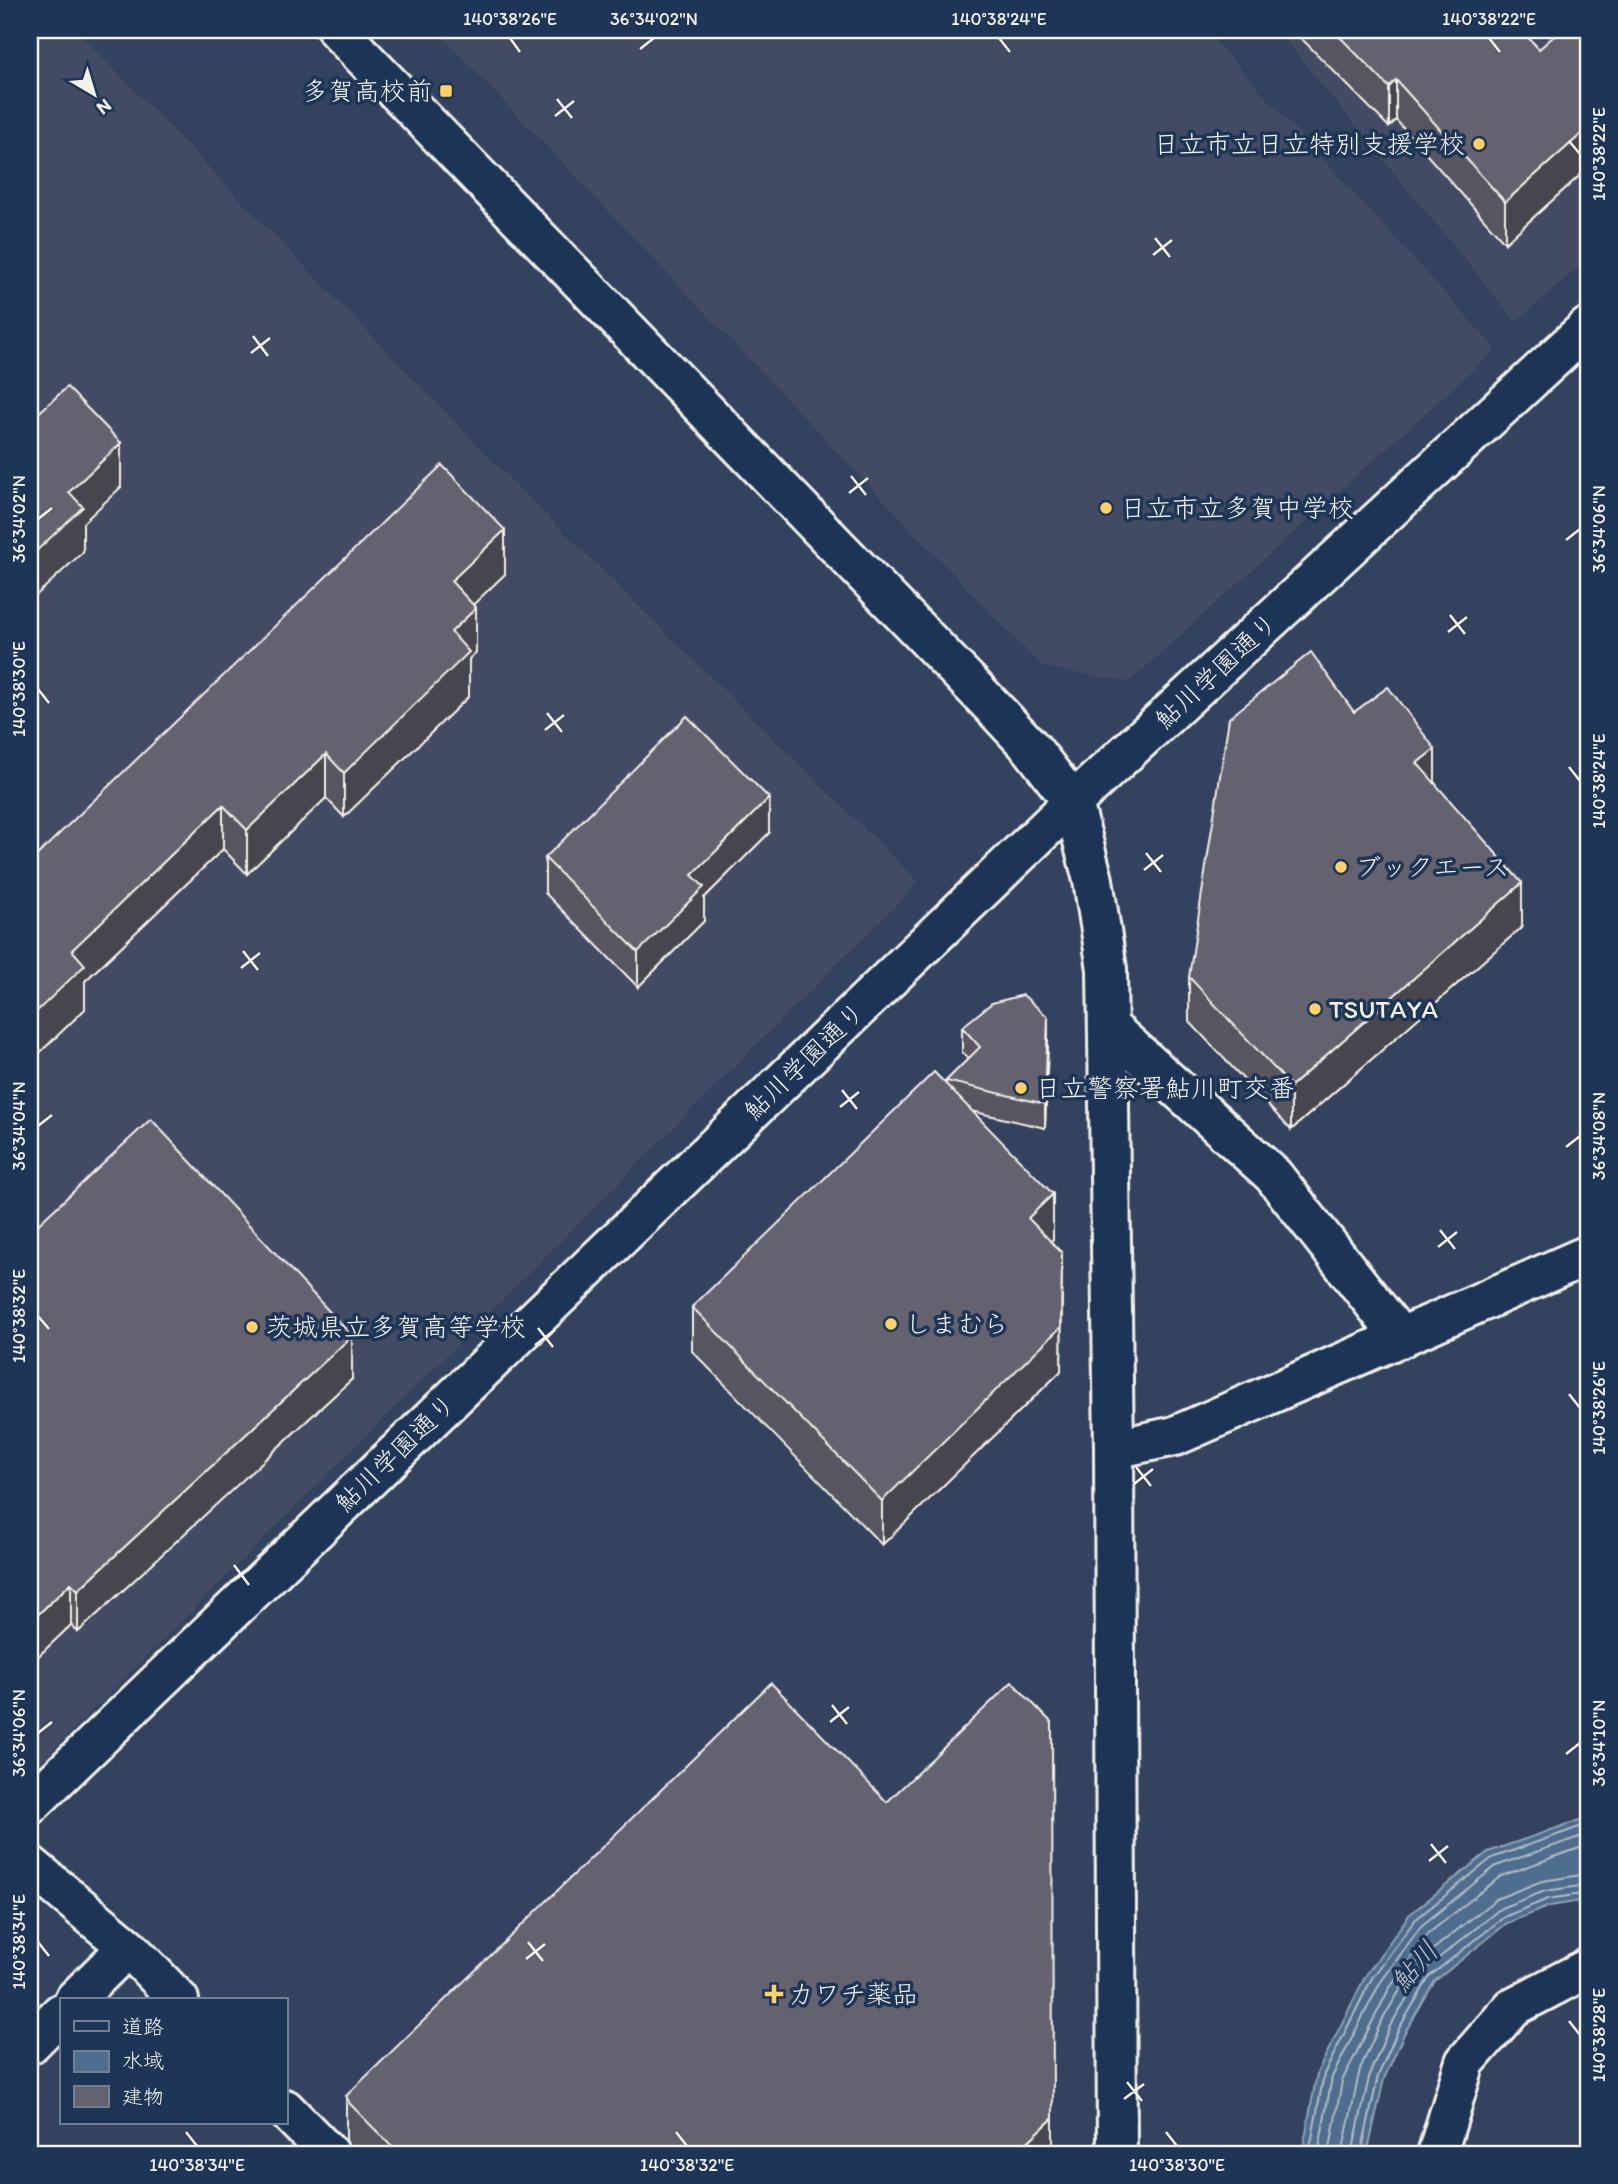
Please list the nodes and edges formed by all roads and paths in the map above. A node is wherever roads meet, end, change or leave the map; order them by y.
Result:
1 (337, 30) edge
2 (1588, 327) edge
3 (1073, 802) junction
4 (1108, 1026) junction
5 (1588, 1255) edge
6 (1401, 1338) junction
7 (1114, 1449) junction
8 (30, 1805) edge
9 (30, 1865) edge
10 (128, 1947) junction
11 (1588, 1968) edge
12 (76, 1998) edge
13 (177, 1998) edge
14 (60, 2014) edge
15 (30, 2044) edge
16 (287, 2111) edge
17 (329, 2154) edge
18 (1117, 2154) edge
19 (1437, 2154) edge

1 - 3 street
2 - 3 street, 鮎川学園通り
3 - 4 street
3 - 8 street, 鮎川学園通り
4 - 6 street
4 - 7 street
5 - 6 street
6 - 7 street
7 - 18 street
9 - 10 street
10 - 12 street
10 - 13 street
11 - 19 street
14 - 15 street
16 - 17 street

